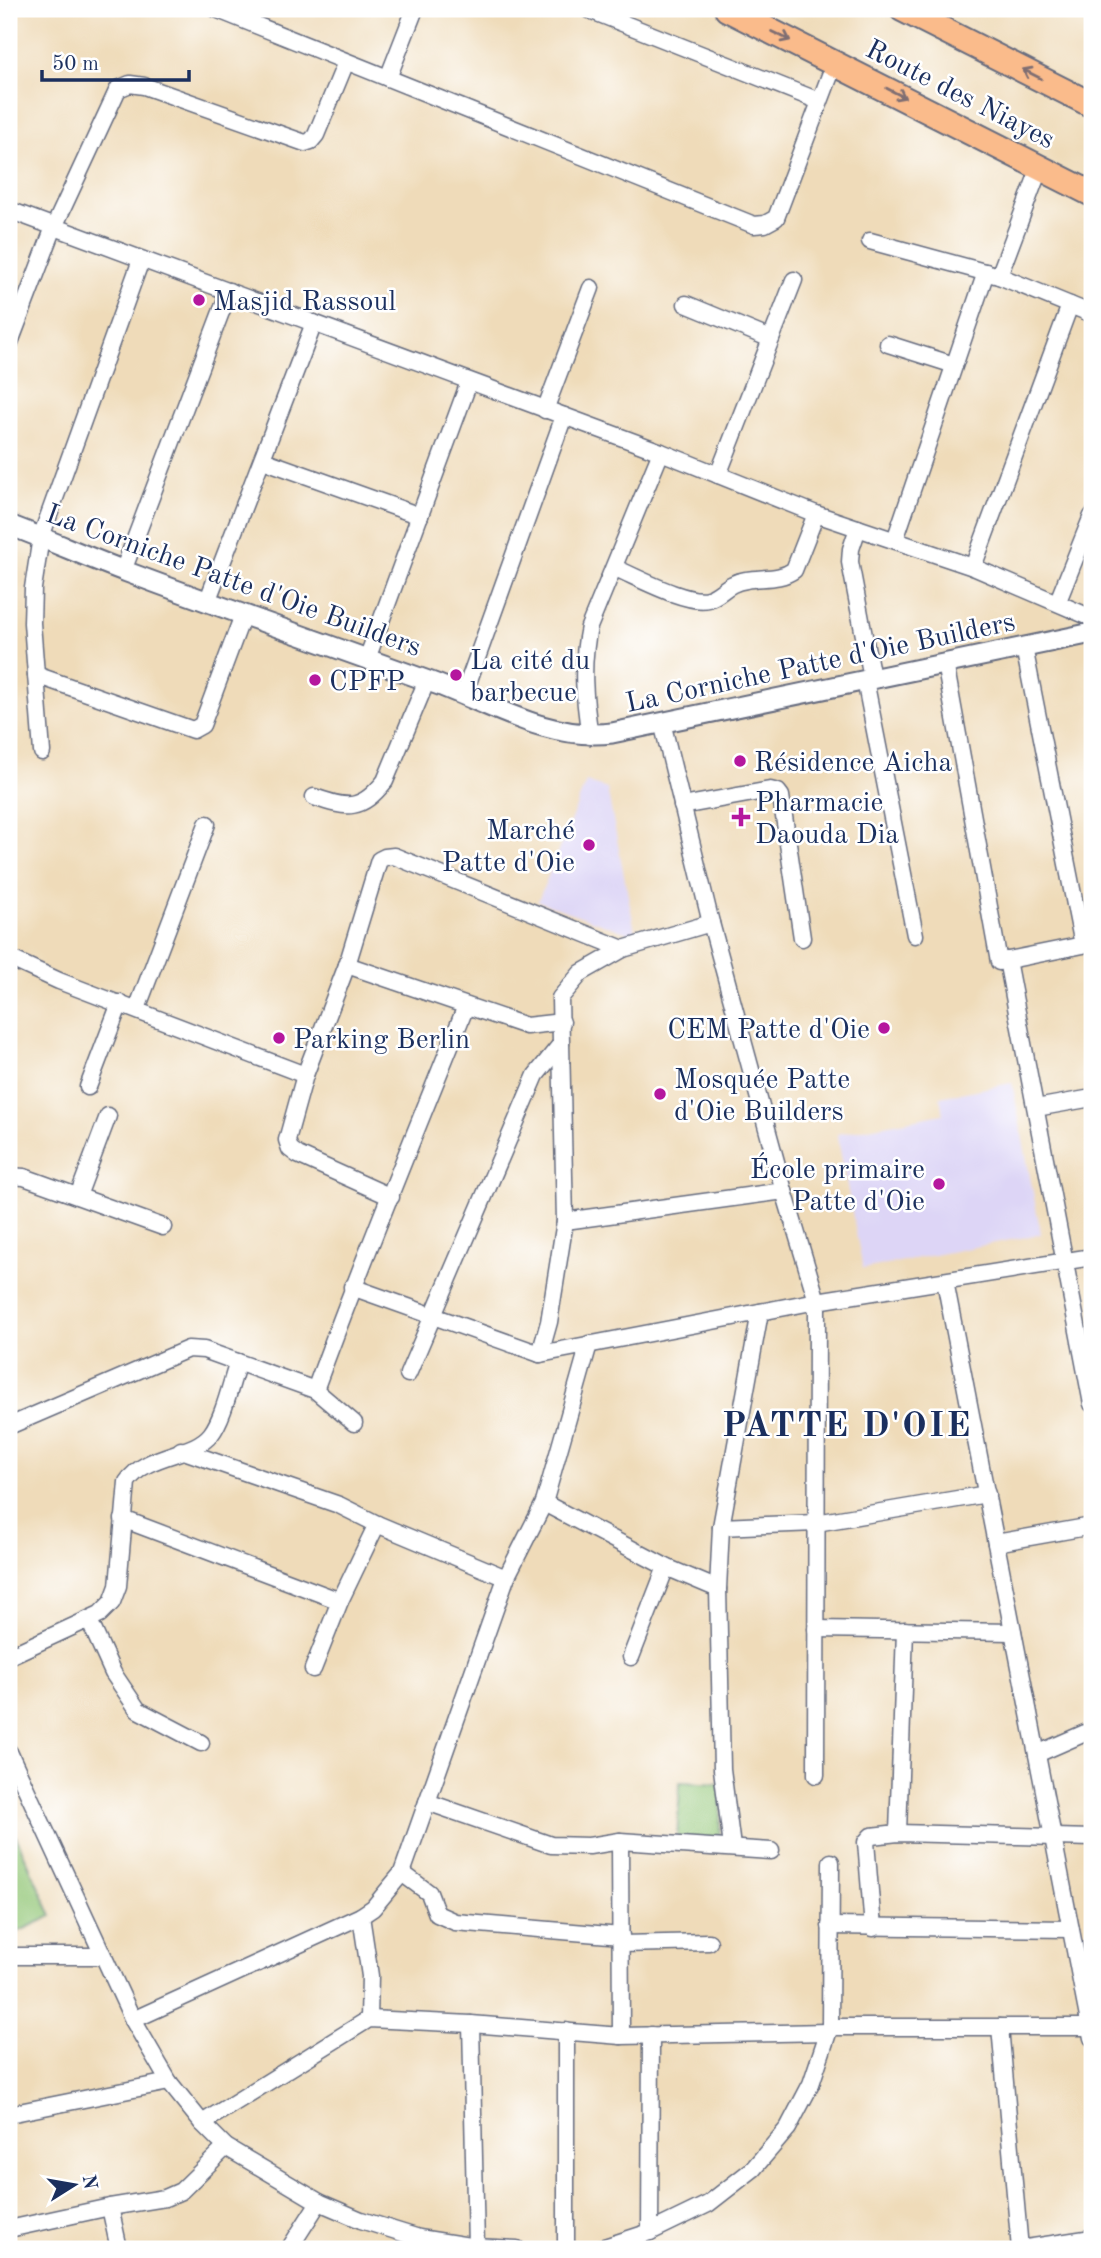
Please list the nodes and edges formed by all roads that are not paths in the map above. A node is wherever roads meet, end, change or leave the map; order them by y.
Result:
1 (216, 9) edge
2 (415, 9) edge
3 (587, 9) edge
4 (727, 9) edge
5 (902, 9) edge
6 (346, 62) junction
7 (835, 62) junction
8 (388, 78) junction
9 (818, 101) junction
10 (1092, 105) edge
11 (1040, 167) junction
12 (1092, 194) edge
13 (9, 210) edge
14 (54, 227) junction
15 (870, 241) dead end
16 (141, 261) junction
17 (993, 274) junction
18 (794, 280) dead end
19 (591, 289) dead end
20 (229, 291) junction
21 (686, 304) dead end
22 (1070, 306) junction
23 (1092, 314) edge
24 (314, 323) junction
25 (771, 339) junction
26 (888, 344) dead end
27 (9, 345) edge
28 (954, 365) junction
29 (469, 382) junction
30 (545, 410) junction
31 (564, 416) junction
32 (661, 452) junction
33 (263, 460) junction
34 (718, 475) junction
35 (816, 514) junction
36 (420, 516) junction
37 (1092, 516) edge
38 (9, 525) edge
39 (858, 528) junction
40 (41, 537) junction
41 (895, 540) junction
42 (973, 567) junction
43 (615, 568) junction
44 (123, 571) junction
45 (1058, 601) junction
46 (207, 602) junction
47 (243, 615) junction
48 (1092, 618) edge
49 (1092, 633) edge
50 (1024, 647) junction
51 (367, 659) junction
52 (945, 663) junction
53 (36, 675) junction
54 (868, 679) junction
55 (426, 680) junction
56 (464, 694) junction
57 (662, 722) junction
58 (590, 736) junction
59 (42, 752) dead end
60 (314, 797) dead end
61 (682, 806) junction
62 (206, 824) dead end
63 (711, 923) junction
64 (1086, 931) edge
65 (915, 935) dead end
66 (802, 938) dead end
67 (623, 949) junction
68 (9, 958) edge
69 (1007, 960) junction
70 (346, 964) junction
71 (120, 1003) junction
72 (466, 1006) junction
73 (137, 1009) junction
74 (562, 1022) junction
75 (561, 1044) junction
76 (305, 1075) junction
77 (88, 1087) dead end
78 (1092, 1098) edge
79 (1036, 1108) junction
80 (108, 1116) dead end
81 (9, 1176) edge
82 (783, 1191) junction
83 (78, 1196) junction
84 (391, 1197) junction
85 (565, 1221) junction
86 (163, 1227) dead end
87 (1092, 1257) edge
88 (1065, 1261) junction
89 (945, 1281) junction
90 (352, 1287) junction
91 (817, 1301) junction
92 (760, 1312) junction
93 (433, 1317) junction
94 (589, 1344) junction
95 (540, 1354) junction
96 (238, 1362) junction
97 (408, 1374) dead end
98 (315, 1390) junction
99 (1092, 1404) edge
100 (354, 1423) dead end
101 (9, 1426) edge
102 (181, 1450) junction
103 (986, 1494) junction
104 (544, 1503) junction
105 (123, 1519) junction
106 (816, 1523) junction
107 (377, 1524) junction
108 (1092, 1526) edge
109 (721, 1527) junction
110 (996, 1543) junction
111 (666, 1567) junction
112 (506, 1578) junction
113 (718, 1589) junction
114 (340, 1601) junction
115 (89, 1620) junction
116 (816, 1629) junction
117 (905, 1630) junction
118 (1013, 1632) junction
119 (9, 1656) edge
120 (631, 1657) dead end
121 (313, 1669) dead end
122 (1092, 1730) edge
123 (201, 1743) dead end
124 (9, 1752) edge
125 (1037, 1754) junction
126 (816, 1775) dead end
127 (427, 1802) junction
128 (898, 1833) junction
129 (1053, 1836) junction
130 (1092, 1838) edge
131 (620, 1841) junction
132 (732, 1847) junction
133 (771, 1850) dead end
134 (831, 1862) dead end
135 (402, 1873) junction
136 (361, 1916) junction
137 (830, 1926) junction
138 (873, 1928) junction
139 (1071, 1928) junction
140 (621, 1940) junction
141 (709, 1942) dead end
142 (9, 1956) edge
143 (102, 1956) junction
144 (133, 2020) junction
145 (369, 2020) junction
146 (471, 2024) junction
147 (1000, 2027) junction
148 (829, 2029) junction
149 (566, 2031) junction
150 (1091, 2033) edge
151 (651, 2035) junction
152 (621, 2036) junction
153 (169, 2082) junction
154 (9, 2114) edge
155 (202, 2123) junction
156 (226, 2147) junction
157 (319, 2202) junction
158 (110, 2207) junction
159 (9, 2229) edge
160 (650, 2232) junction
161 (1092, 2238) edge
162 (476, 2247) junction
163 (120, 2249) edge
164 (289, 2249) edge
165 (517, 2249) edge
166 (566, 2249) edge
167 (598, 2249) edge
168 (1020, 2249) edge

1 - 6 street
2 - 8 street
3 - 9 street
4 -> 7 main road, Route des Niayes
10 -> 5 main road, Route des Niayes
6 - 8 street
6 - 14 street
7 - 9 street
7 -> 11 main road, Route des Niayes
8 - 9 street
11 - 12 main road, Route des Niayes
11 - 17 street
13 - 14 street
14 - 16 street
14 - 27 street
15 - 17 street
16 - 20 street
16 - 40 street
17 - 22 street
17 - 28 street
18 - 25 street
19 - 30 street
20 - 24 street
20 - 44 street
21 - 25 street
22 - 23 street
22 - 42 street
24 - 29 street
24 - 33 street
25 - 34 street
26 - 28 street
28 - 41 street
29 - 30 street
29 - 36 street
30 - 31 street
31 - 32 street
31 - 56 street
32 - 34 street
32 - 43 street
33 - 36 street
33 - 46 street
34 - 35 street
35 - 39 street
35 - 43 street
36 - 51 street
37 - 45 street
38 - 40 street, La Corniche Patte d'Oie Builders
39 - 41 street
39 - 54 street
40 - 44 street, La Corniche Patte d'Oie Builders
40 - 53 street
41 - 42 street
42 - 45 street
43 - 58 street
44 - 46 street, La Corniche Patte d'Oie Builders
45 - 48 street
46 - 47 street, La Corniche Patte d'Oie Builders
47 - 51 street, La Corniche Patte d'Oie Builders
47 - 53 street
49 - 50 street, La Corniche Patte d'Oie Builders
50 - 52 street, La Corniche Patte d'Oie Builders
50 - 64 street
51 - 55 street, La Corniche Patte d'Oie Builders
52 - 54 street, La Corniche Patte d'Oie Builders
52 - 69 street
53 - 59 street
54 - 57 street, La Corniche Patte d'Oie Builders
54 - 65 street
55 - 56 street, La Corniche Patte d'Oie Builders
55 - 60 street
56 - 58 street, La Corniche Patte d'Oie Builders
57 - 58 street, La Corniche Patte d'Oie Builders
57 - 61 street
61 - 63 street
61 - 66 street
62 - 73 street
63 - 67 street
63 - 82 street
64 - 69 street
67 - 70 street
67 - 74 street
68 - 71 street
69 - 79 street
70 - 72 street
70 - 76 street
71 - 73 street
71 - 77 street
72 - 74 street
72 - 84 street
73 - 76 street
74 - 75 street
75 - 85 street
75 - 93 street
76 - 84 street
78 - 79 street
79 - 88 street
80 - 83 street
81 - 83 street
82 - 85 street
82 - 91 street
83 - 86 street
84 - 90 street
85 - 95 street
87 - 88 street
88 - 89 street
88 - 99 street
89 - 91 street
89 - 103 street
90 - 93 street
90 - 98 street
91 - 92 street
91 - 106 street
92 - 94 street
92 - 109 street
93 - 95 street
93 - 97 street
94 - 95 street
94 - 104 street
96 - 98 street
96 - 101 street
96 - 102 street
98 - 100 street
102 - 105 street
102 - 107 street
103 - 106 street
103 - 110 street
104 - 111 street
104 - 112 street
105 - 114 street
105 - 115 street
106 - 109 street
106 - 116 street
107 - 112 street
107 - 114 street
108 - 110 street
109 - 113 street
110 - 118 street
111 - 113 street
111 - 120 street
112 - 127 street
113 - 132 street
114 - 121 street
115 - 119 street
115 - 123 street
116 - 117 street
116 - 126 street
117 - 118 street
117 - 128 street
118 - 125 street
122 - 125 street
124 - 143 street
125 - 129 street
127 - 131 street
127 - 135 street
128 - 129 street
128 - 138 street
129 - 130 street
129 - 139 street
131 - 132 street
131 - 140 street
132 - 133 street
134 - 137 street
135 - 136 street
135 - 140 street
136 - 144 street
136 - 145 street
137 - 138 street
137 - 148 street
138 - 139 street
139 - 150 street
140 - 141 street
140 - 152 street
142 - 143 street
143 - 144 street
144 - 153 street
145 - 146 street
145 - 155 street
146 - 149 street
146 - 162 street
147 - 148 street
147 - 150 street
147 - 168 street
148 - 151 street
148 - 160 street
149 - 152 street
149 - 166 street
151 - 152 street
151 - 160 street
153 - 154 street
153 - 155 street
155 - 156 street
156 - 157 street
156 - 158 street
157 - 162 street
157 - 164 street
158 - 159 street
158 - 163 street
160 - 167 street
161 - 168 street
162 - 165 street

